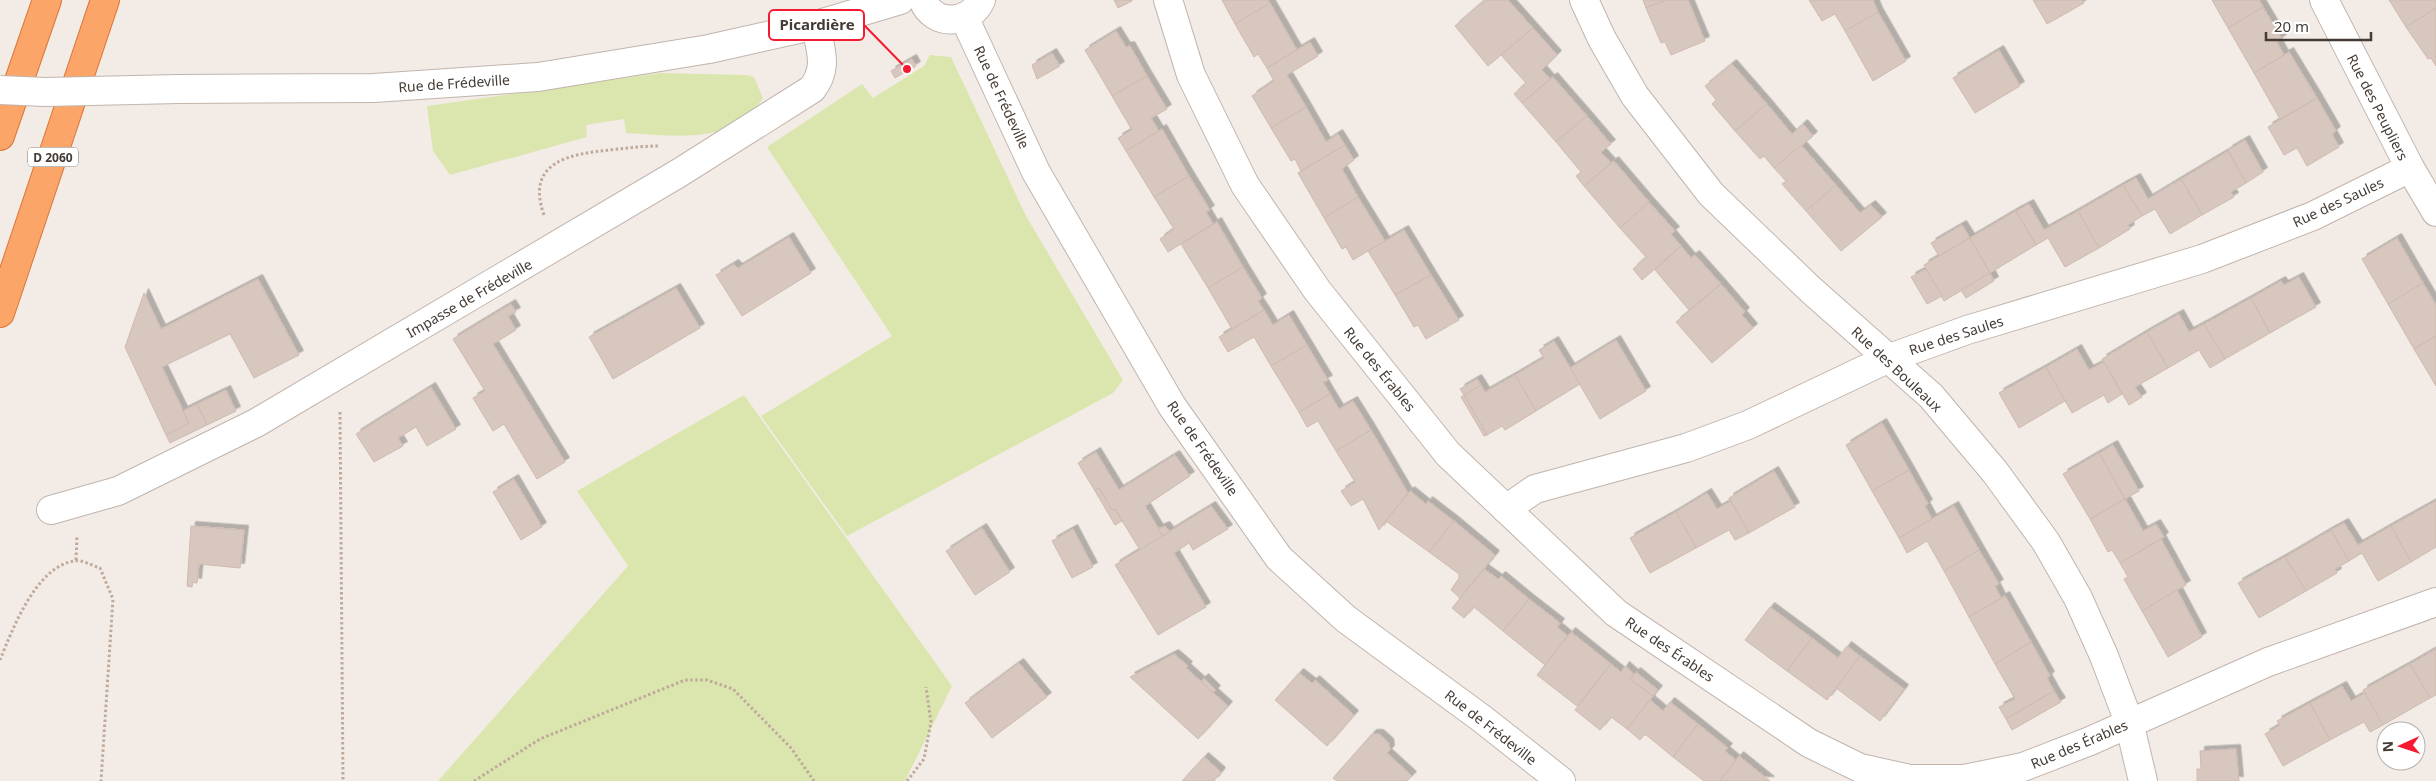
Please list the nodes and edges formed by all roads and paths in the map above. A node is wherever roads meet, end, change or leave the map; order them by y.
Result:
1 (47, 0) edge
2 (105, 0) edge
3 (900, 0) edge
4 (923, 0) edge
5 (1168, 0) edge
6 (1584, 0) edge
7 (2324, 0) edge
8 (973, 9) edge
9 (816, 25) junction
10 (0, 90) edge
11 (0, 136) edge
12 (697, 162) junction
13 (2410, 168) junction
14 (2436, 212) edge
15 (576, 235) junction
16 (0, 313) edge
17 (1887, 358) junction
18 (340, 373) junction
19 (1506, 509) junction
20 (52, 510) dead end
21 (2436, 602) edge
22 (0, 660) edge
23 (926, 687) dead end
24 (2129, 722) junction
25 (101, 781) edge
26 (343, 781) edge
27 (474, 781) edge
28 (814, 781) edge
29 (907, 781) edge
30 (1561, 781) edge
31 (2143, 781) edge

1 - 11 highway
2 - 16 highway, D 2060
3 - 9 street, Rue de Frédeville
4 - 8 street
5 - 19 street, Rue des Érables
6 - 17 street, Rue des Bouleaux
7 - 13 street, Rue des Peupliers
8 - 30 street, Rue de Frédeville
9 - 10 street, Rue de Frédeville, bridge
9 - 12 street, Impasse de Frédeville
12 - 15 street, Impasse de Frédeville
12 - 15 path
13 - 14 street, Rue des Peupliers
13 - 17 street, Rue des Saules
15 - 18 street, Impasse de Frédeville
17 - 19 street, Rue des Saules
17 - 24 street, Rue des Bouleaux
18 - 20 street, Impasse de Frédeville
18 - 26 path
19 - 24 street, Rue des Érables
21 - 24 street, Rue des Érables
22 - 25 path
23 - 29 path
24 - 31 street, Rue des Bouleaux
27 - 28 path

